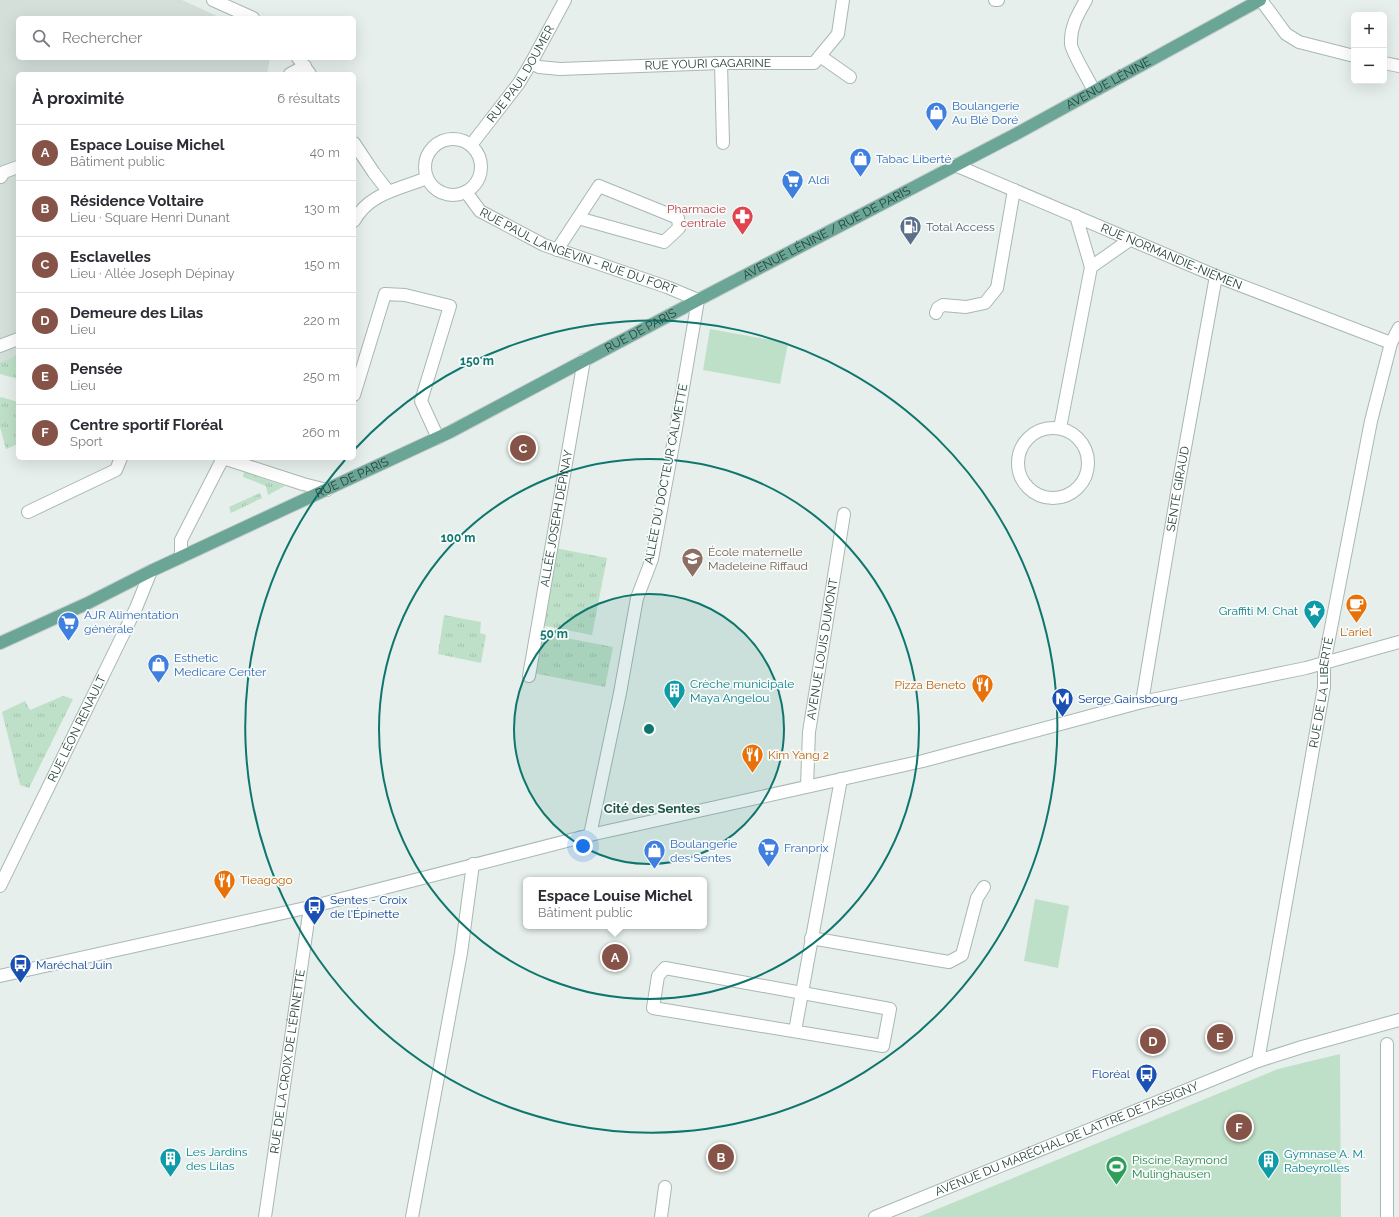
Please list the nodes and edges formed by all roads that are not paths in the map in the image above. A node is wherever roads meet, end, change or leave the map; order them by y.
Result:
1 (213, 0) edge
2 (565, 0) edge
3 (843, 0) edge
4 (1086, 0) edge
5 (1261, 0) edge
6 (249, 16) edge
7 (1351, 55) edge
8 (820, 56) junction
9 (531, 63) junction
10 (721, 63) junction
11 (1387, 64) edge
12 (304, 66) edge
13 (1399, 66) edge
14 (294, 72) edge
15 (850, 76) dead end
16 (1094, 91) junction
17 (723, 143) dead end
18 (471, 145) junction
19 (356, 146) edge
20 (955, 165) junction
21 (16, 168) edge
22 (1, 177) dead end
23 (427, 178) junction
24 (1014, 190) junction
25 (388, 191) junction
26 (466, 192) junction
27 (1076, 216) junction
28 (356, 218) edge
29 (578, 218) junction
30 (1131, 240) junction
31 (557, 250) junction
32 (1091, 267) junction
33 (1216, 276) junction
34 (698, 300) junction
35 (936, 313) dead end
36 (1399, 328) edge
37 (16, 341) edge
38 (1391, 344) junction
39 (0, 346) edge
40 (584, 360) junction
41 (356, 388) edge
42 (1060, 428) junction
43 (438, 438) junction
44 (120, 460) edge
45 (222, 460) edge
46 (229, 460) edge
47 (327, 490) junction
48 (28, 512) dead end
49 (844, 514) dead end
50 (181, 557) junction
51 (151, 571) junction
52 (1399, 642) edge
53 (0, 643) edge
54 (1324, 664) junction
55 (529, 676) dead end
56 (1142, 702) junction
57 (841, 779) junction
58 (807, 786) junction
59 (590, 835) junction
60 (474, 864) junction
61 (0, 886) edge
62 (984, 887) dead end
63 (310, 907) junction
64 (811, 938) junction
65 (0, 976) edge
66 (802, 994) junction
67 (1399, 1020) edge
68 (795, 1031) junction
69 (1387, 1044) dead end
70 (1258, 1061) junction
71 (665, 1186) dead end
72 (265, 1217) edge
73 (412, 1217) edge
74 (661, 1217) edge
75 (875, 1217) edge
76 (1387, 1217) edge

1 - 6 street
2 - 9 street, RUE PAUL DOUMER
3 - 8 street, RUE YOURI GAGARINE
4 - 16 street
5 - 7 street
5 - 16 main road, AVENUE LÉNINE
8 - 10 street, RUE YOURI GAGARINE
8 - 15 street
9 - 10 street, RUE YOURI GAGARINE
9 - 18 street, RUE PAUL DOUMER
10 - 17 street
11 - 13 street
12 - 14 street
16 - 20 main road, AVENUE LÉNINE
18 - 23 street
18 - 26 street
19 - 25 street
20 - 24 street, RUE NORMANDIE-NIÉMEN
20 - 34 main road, AVENUE LÉNINE / RUE DE PARIS
21 - 22 street
23 - 25 street
23 - 26 street
24 - 27 street, RUE NORMANDIE-NIÉMEN
24 - 35 street
25 - 28 street
26 - 31 street, RUE PAUL LANGEVIN - RUE DU FORT
27 - 30 street, RUE NORMANDIE-NIÉMEN
27 - 32 street
29 - 29 street
29 - 31 street
30 - 32 street
30 - 33 street, RUE NORMANDIE-NIÉMEN
31 - 34 street, RUE PAUL LANGEVIN - RUE DU FORT
32 - 42 street
33 - 38 street, RUE NORMANDIE-NIÉMEN
33 - 56 street, SENTE GIRAUD
34 - 40 main road, RUE DE PARIS
34 - 59 street, ALLÉE DU DOCTEUR CALMETTE
36 - 38 street, RUE DE LA LIBERTÉ
37 - 39 street
38 - 54 street, RUE DE LA LIBERTÉ
40 - 43 main road, RUE DE PARIS
40 - 55 street, ALLÉE JOSEPH DÉPINAY
41 - 43 street
42 - 42 street
43 - 47 main road, RUE DE PARIS
44 - 48 street
45 - 50 street
46 - 47 street
47 - 50 main road, RUE DE PARIS
49 - 58 street, AVENUE LOUIS DUMONT
50 - 51 main road, RUE DE PARIS
51 - 53 main road, RUE DE PARIS
51 - 61 street, RUE LÉON RENAULT
52 - 54 street
54 - 56 street
54 - 70 street, RUE DE LA LIBERTÉ
56 - 57 street
57 - 58 street
57 - 64 street
58 - 59 street
59 - 60 street
60 - 63 street
60 - 73 street
62 - 64 street
63 - 65 street
63 - 72 street, RUE DE LA CROIX DE L'ÉPINETTE
64 - 66 street
66 - 68 street
66 - 68 street
66 - 68 street
67 - 70 street, AVENUE DU MARÉCHAL DE LATTRE DE TASSIGNY
69 - 76 street
70 - 75 street, AVENUE DU MARÉCHAL DE LATTRE DE TASSIGNY
71 - 74 street

